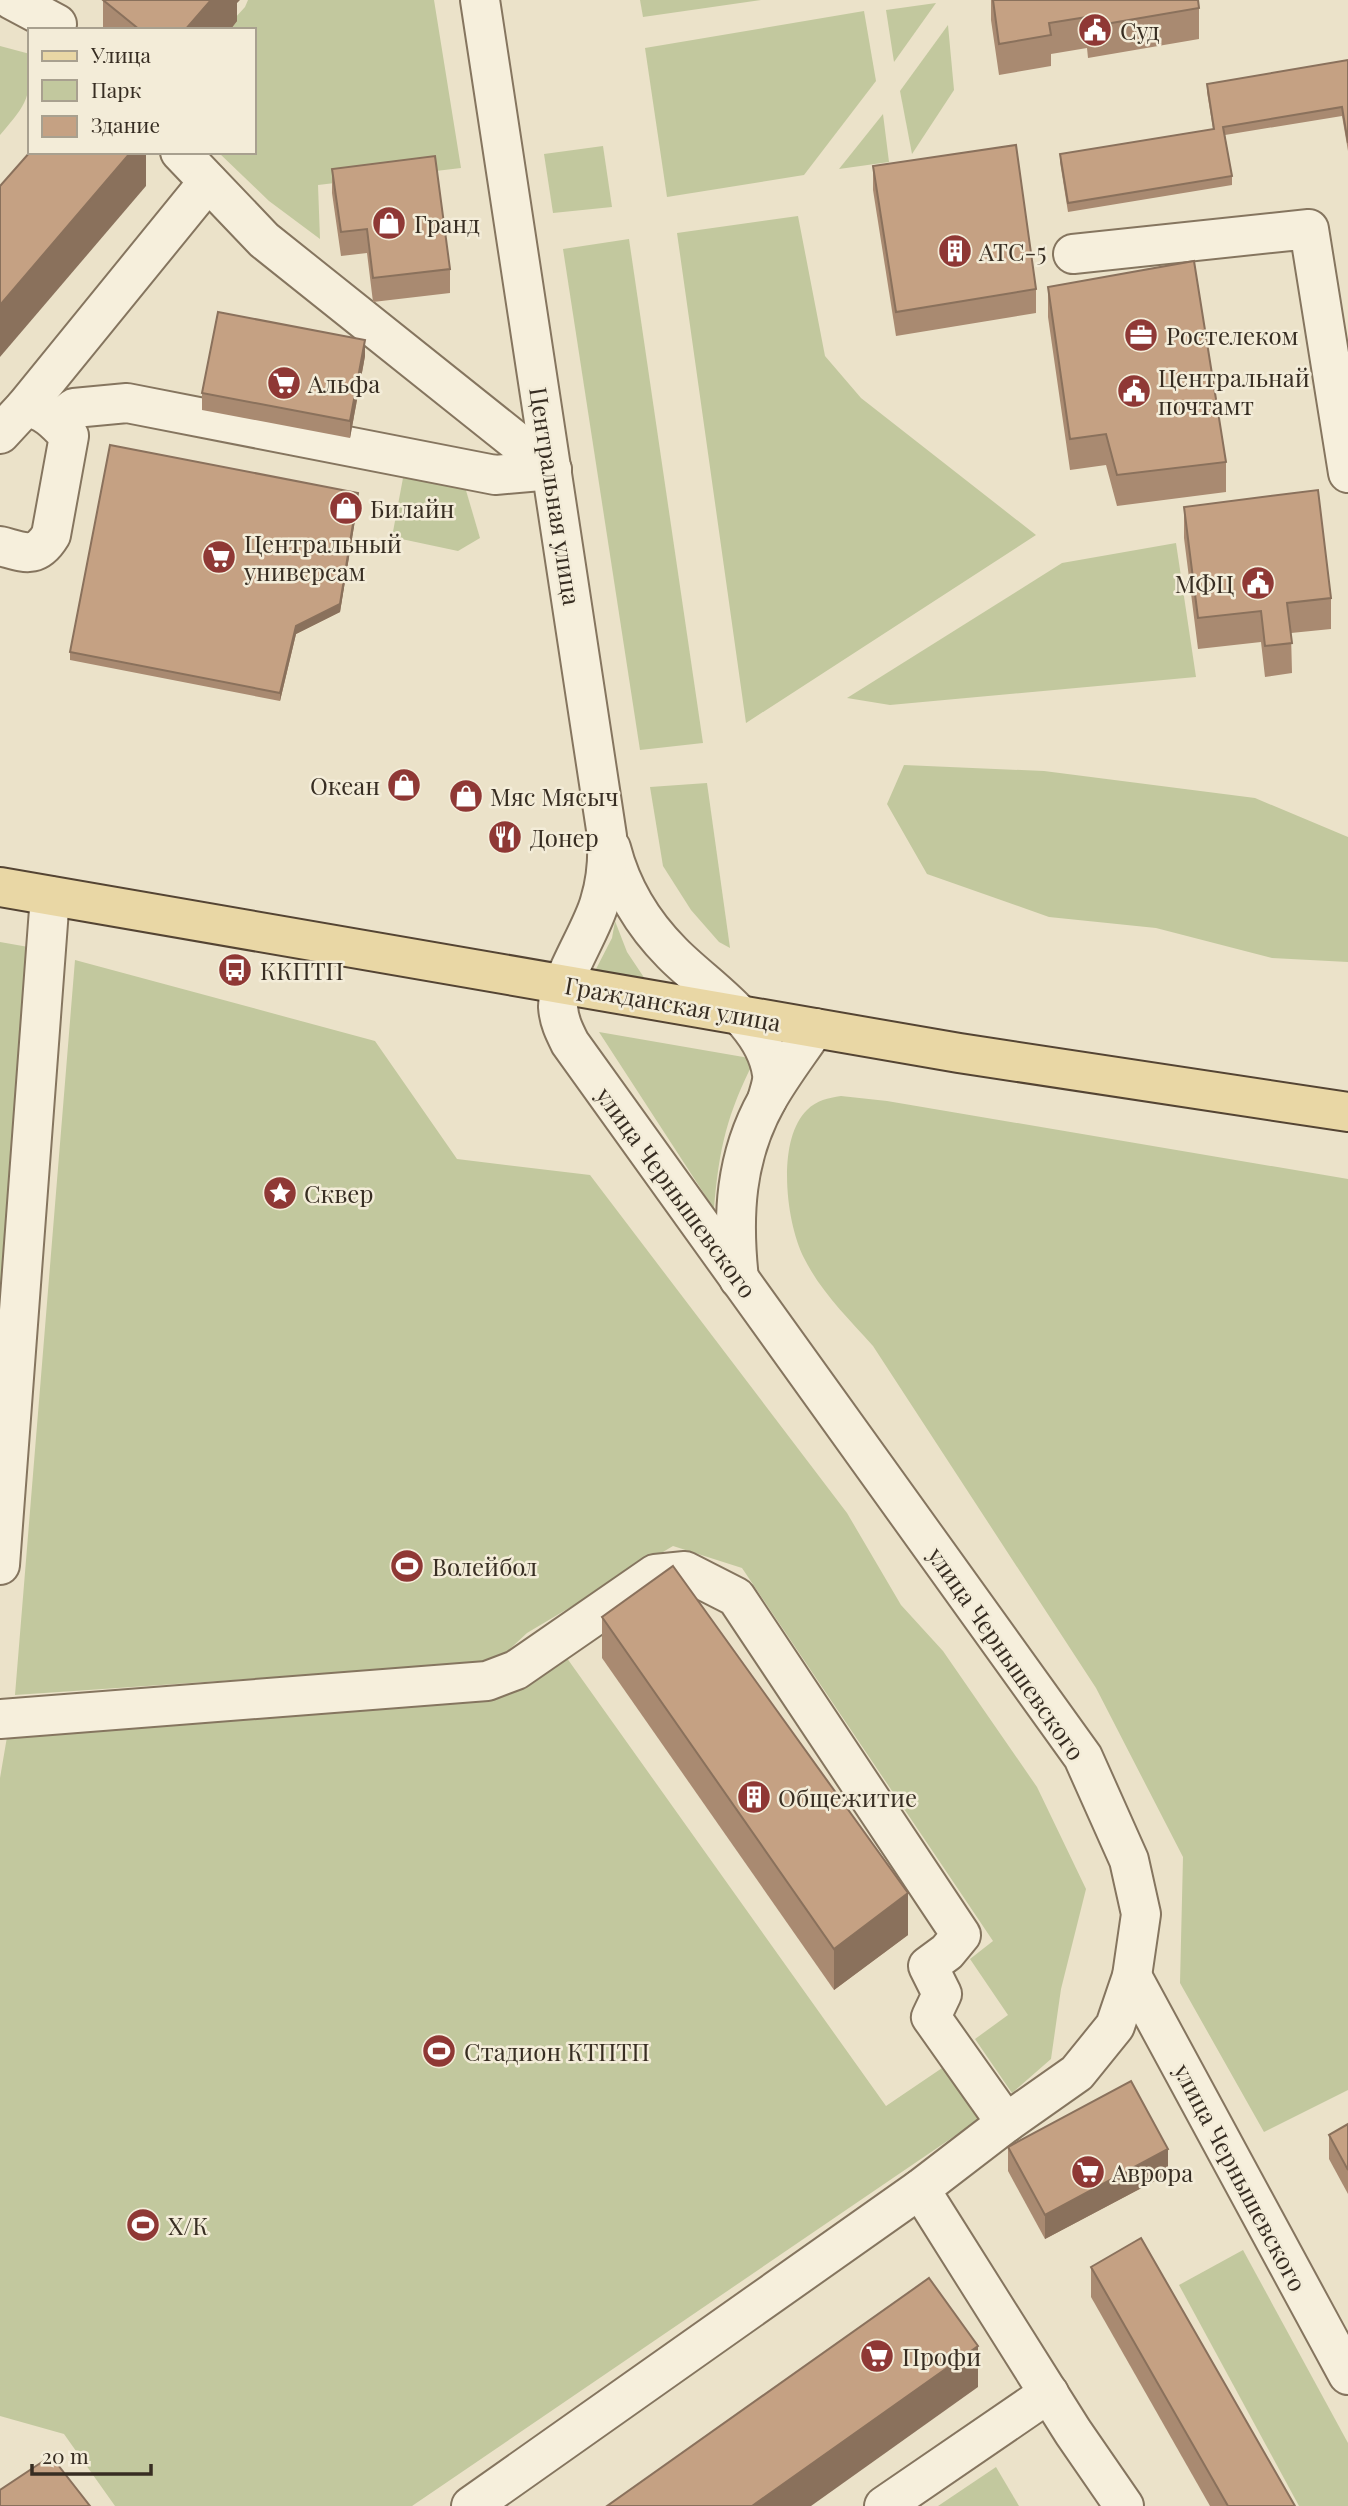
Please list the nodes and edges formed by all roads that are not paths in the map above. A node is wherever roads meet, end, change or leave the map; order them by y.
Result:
1 (12, 0) edge
2 (480, 0) edge
3 (63, 18) edge
4 (182, 154) edge
5 (208, 182) junction
6 (1073, 254) dead end
7 (27, 421) edge
8 (552, 470) junction
9 (1348, 473) edge
10 (0, 546) edge
11 (607, 836) junction
12 (0, 887) edge
13 (50, 896) junction
14 (670, 951) junction
15 (505, 974) junction
16 (564, 984) junction
17 (639, 997) junction
18 (739, 1015) junction
19 (814, 1028) junction
20 (570, 1043) junction
21 (767, 1100) junction
22 (1348, 1112) edge
23 (739, 1279) junction
24 (0, 1565) edge
25 (0, 1719) edge
26 (1132, 1976) junction
27 (1006, 2123) junction
28 (920, 2189) junction
29 (1348, 2375) edge
30 (1049, 2393) junction
31 (480, 2503) edge
32 (884, 2506) edge
33 (1124, 2506) edge

1 - 3 street
2 - 8 street, Центральная улица
4 - 5 street
5 - 7 street
5 - 8 street
6 - 9 street
7 - 8 street
7 - 10 street
8 - 11 street, Центральная улица
11 - 14 street
11 - 16 street, Центральная улица
12 - 13 main road, Гражданская улица
13 - 15 main road, Гражданская улица
13 - 24 street
14 - 17 street
14 - 18 street
15 - 16 main road, Гражданская улица
15 - 20 street
16 - 17 main road, Гражданская улица
16 - 20 street, улица Чернышевского
17 - 18 main road, Гражданская улица
18 - 19 main road, Гражданская улица
18 - 21 street
19 - 21 street
19 - 22 main road, Гражданская улица
20 - 23 street, улица Чернышевского
21 - 23 street
23 - 26 street, улица Чернышевского
25 - 27 street
26 - 27 street
26 - 29 street, улица Чернышевского
27 - 28 street
28 - 30 street
28 - 31 street
30 - 32 street
30 - 33 street

